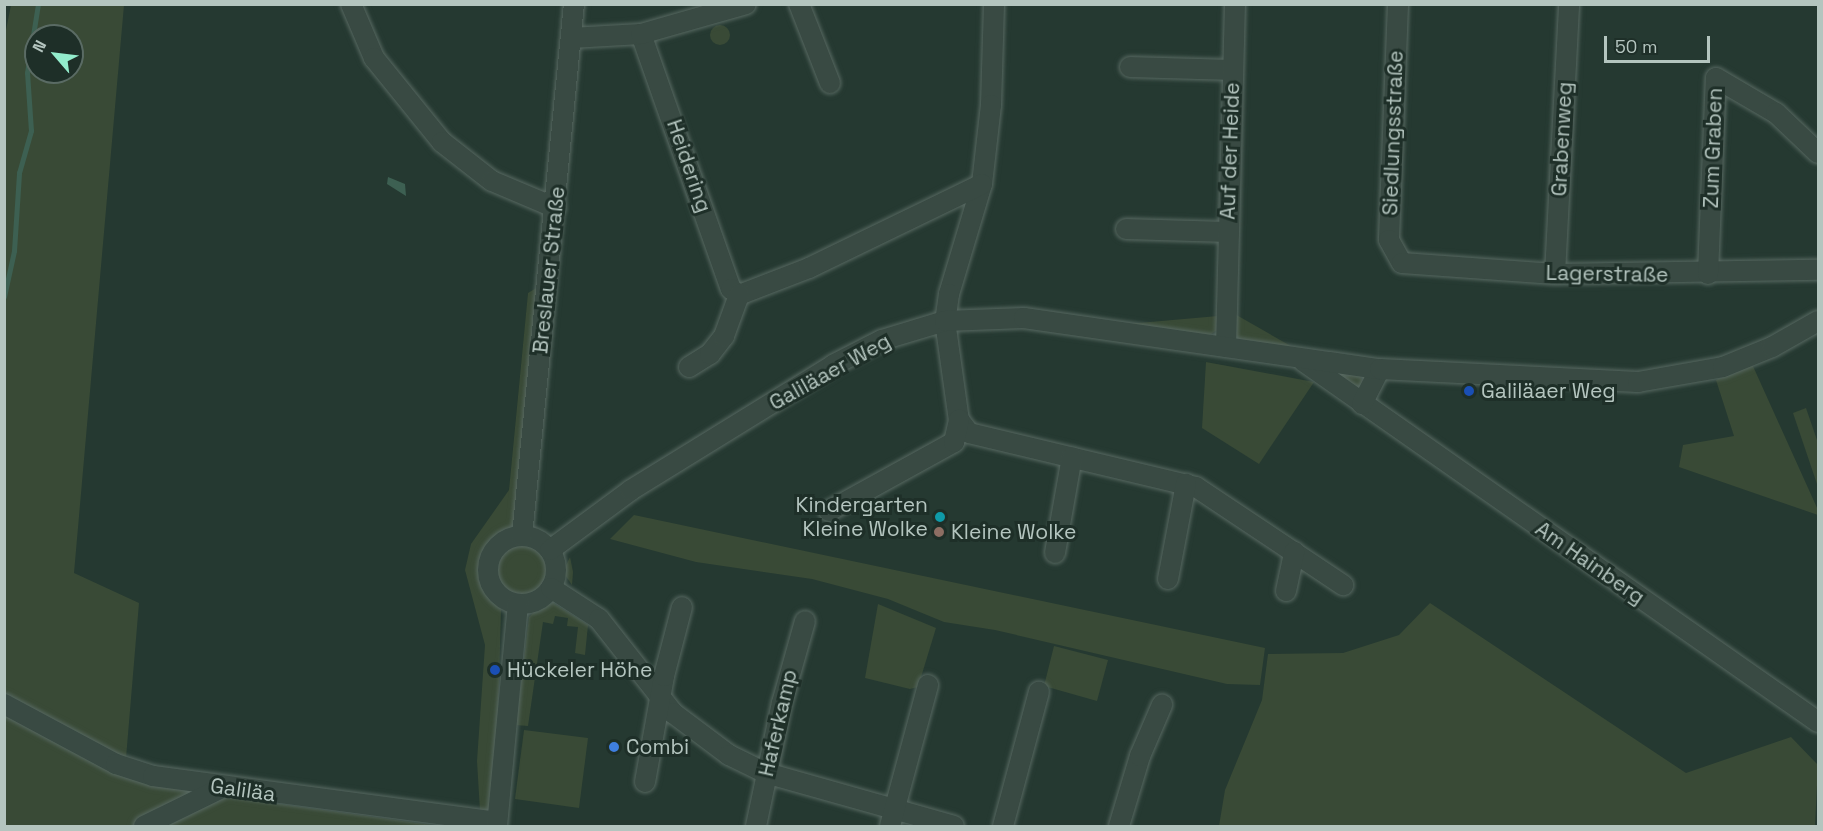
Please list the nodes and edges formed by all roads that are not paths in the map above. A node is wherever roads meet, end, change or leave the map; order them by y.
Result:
1 (351, 4) edge
2 (574, 4) edge
3 (746, 4) edge
4 (799, 4) edge
5 (994, 4) edge
6 (1235, 4) edge
7 (1398, 4) edge
8 (1569, 4) edge
9 (641, 34) junction
10 (571, 38) junction
11 (1130, 68) dead end
12 (1232, 70) junction
13 (830, 83) dead end
14 (1818, 153) edge
15 (982, 184) junction
16 (556, 208) junction
17 (1126, 229) dead end
18 (1227, 231) junction
19 (1397, 259) joint
20 (1818, 270) edge
21 (1555, 274) junction
22 (1708, 274) junction
23 (739, 295) junction
24 (945, 321) junction
25 (1818, 321) edge
26 (1226, 347) junction
27 (1301, 359) junction
28 (689, 367) dead end
29 (1380, 369) junction
30 (1362, 404) junction
31 (959, 420) junction
32 (1072, 456) junction
33 (1186, 484) junction
34 (829, 511) dead end
35 (522, 536) junction
36 (550, 550) junction
37 (1294, 552) junction
38 (1055, 553) dead end
39 (1168, 579) dead end
40 (1343, 585) dead end
41 (551, 588) junction
42 (1286, 591) dead end
43 (518, 604) junction
44 (682, 607) dead end
45 (805, 621) dead end
46 (928, 685) dead end
47 (1039, 692) dead end
48 (660, 699) junction
49 (4, 704) edge
50 (1162, 705) dead end
51 (1818, 722) edge
52 (766, 773) junction
53 (645, 782) dead end
54 (222, 788) junction
55 (892, 818) edge
56 (497, 824) edge
57 (144, 826) edge
58 (756, 826) edge
59 (954, 826) edge
60 (1003, 826) edge
61 (1119, 826) edge

1 - 16 street
2 - 10 street, Breslauer Straße
3 - 9 street
4 - 13 street
5 - 15 street
6 - 12 street, Auf der Heide
7 - 19 street, Siedlungsstraße
8 - 21 street, Grabenweg
9 - 10 street
9 - 23 street, Heidering
10 - 16 street, Breslauer Straße
11 - 12 street, Auf der Heide
12 - 18 street, Auf der Heide
14 - 22 street, Zum Graben
15 - 23 street
15 - 24 street
16 - 35 street, Breslauer Straße
17 - 18 street, Auf der Heide
18 - 26 street, Auf der Heide
19 - 21 street, Lagerstraße
20 - 22 street, Lagerstraße
21 - 22 street, Lagerstraße
23 - 28 street
24 - 26 street, Galiläaer Weg
24 - 31 street
24 - 36 street, Galiläaer Weg
25 - 29 street, Galiläaer Weg
26 - 27 street, Galiläaer Weg
27 - 29 street, Galiläaer Weg
27 - 30 street, Am Hainberg
29 - 30 street
30 - 51 street, Am Hainberg
31 - 32 street
31 - 34 street
32 - 33 street
32 - 38 street
33 - 37 street
33 - 39 street
35 - 36 street
35 - 43 street
36 - 41 street
37 - 40 street
37 - 42 street
41 - 43 street
41 - 48 street
43 - 56 street
44 - 48 street
45 - 52 street, Haferkamp
46 - 55 street
47 - 60 street
48 - 52 street
48 - 53 street
49 - 54 street, Galiläa
50 - 61 street
52 - 55 street
52 - 58 street, Haferkamp
54 - 56 street, Galiläa
54 - 57 street
55 - 59 street

